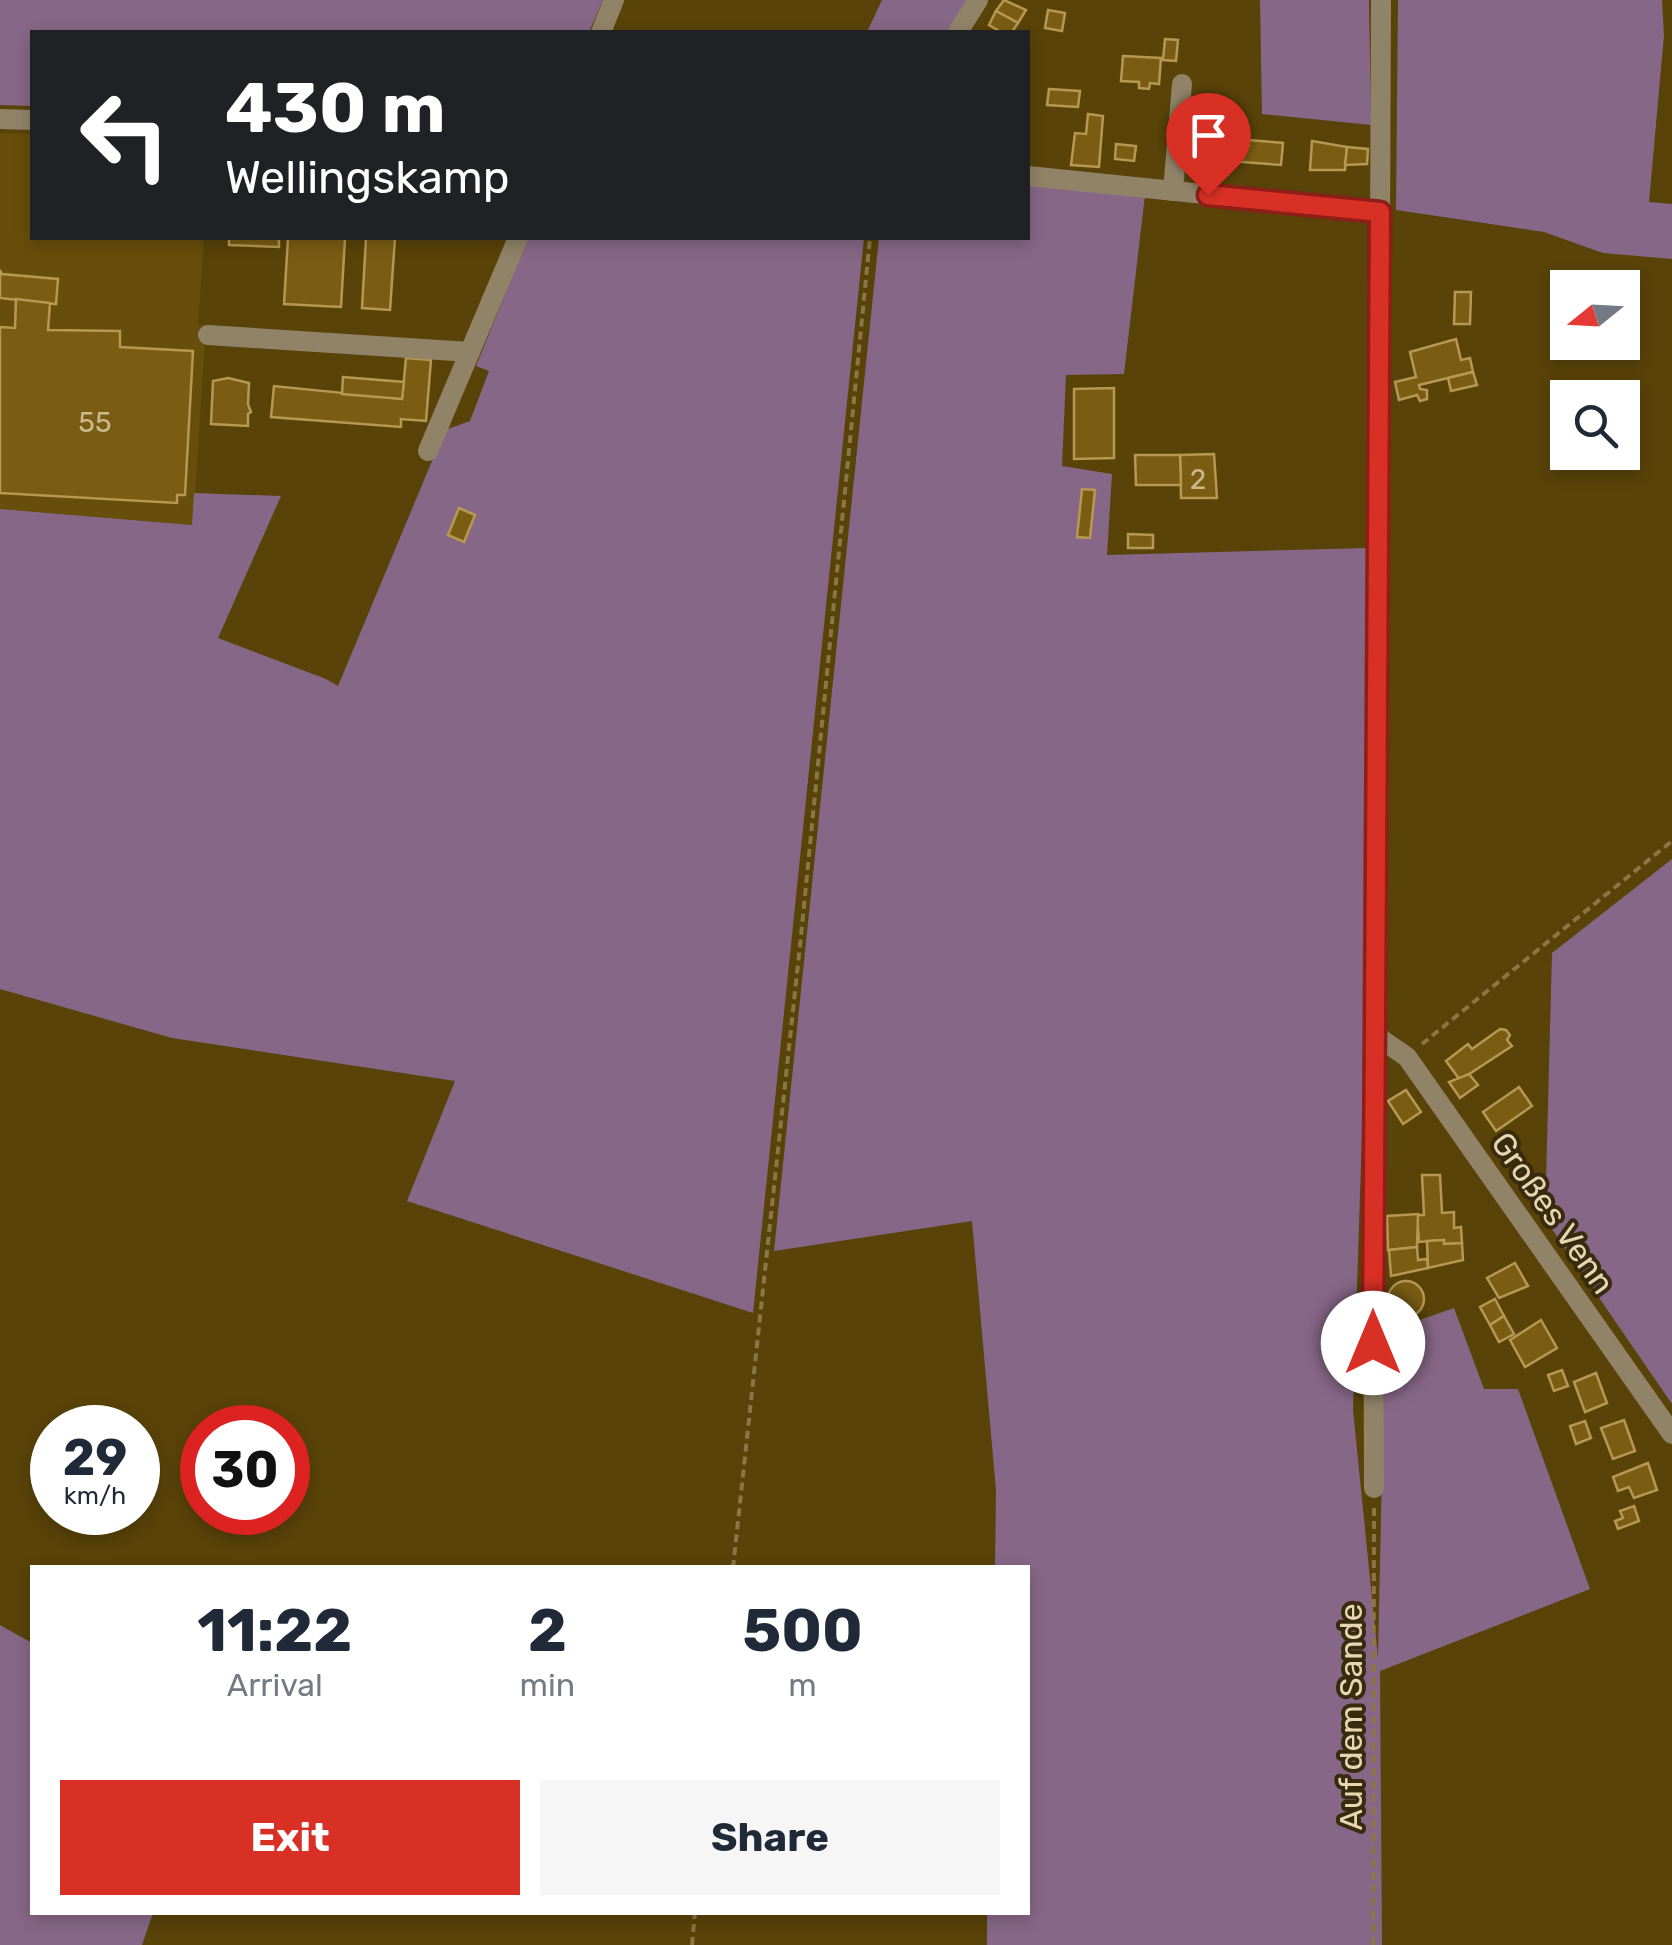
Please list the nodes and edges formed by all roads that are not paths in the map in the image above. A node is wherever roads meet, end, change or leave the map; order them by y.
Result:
1 (614, 0) edge
2 (978, 0) edge
3 (1381, 0) edge
4 (602, 30) edge
5 (959, 30) edge
6 (1182, 84) dead end
7 (0, 118) edge
8 (30, 120) edge
9 (1030, 176) edge
10 (1173, 192) junction
11 (1380, 212) junction
12 (517, 240) edge
13 (208, 334) dead end
14 (470, 352) junction
15 (428, 451) dead end
16 (1375, 1035) junction
17 (1672, 1434) edge
18 (1374, 1488) road end

1 - 4 street
2 - 5 street
3 - 11 street
6 - 10 street
7 - 8 street
9 - 10 street
10 - 11 street
11 - 16 street
12 - 14 street
13 - 14 street
14 - 15 street
16 - 17 street, Großes Venn
16 - 18 street

